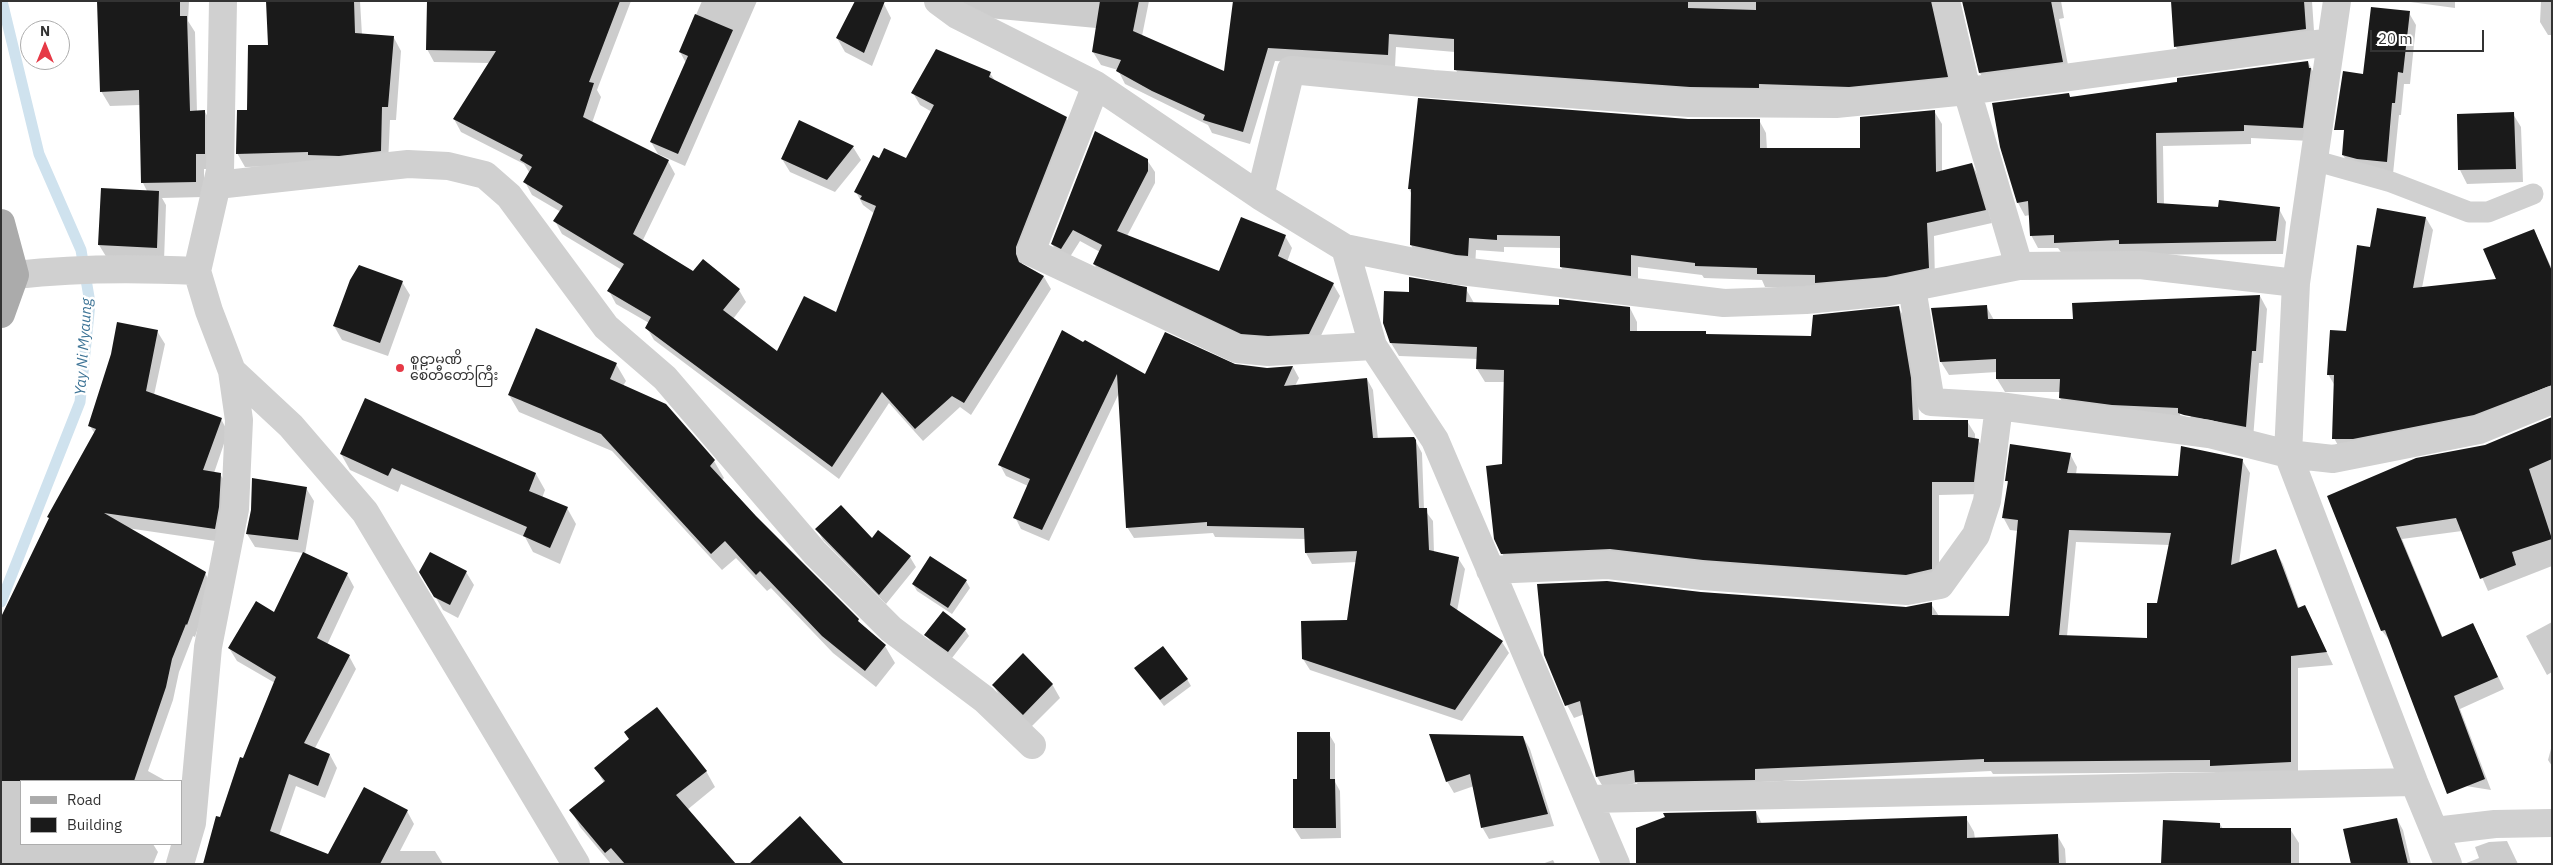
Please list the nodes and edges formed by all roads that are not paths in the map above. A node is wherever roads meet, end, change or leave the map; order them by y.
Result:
1 (223, 1) edge
2 (938, 1) edge
3 (1946, 1) edge
4 (2337, 1) edge
5 (2330, 42) junction
6 (1096, 85) junction
7 (1967, 91) junction
8 (2313, 160) junction
9 (217, 185) junction
10 (2533, 194) dead end
11 (1260, 196) junction
12 (1, 223) edge
13 (1345, 248) junction
14 (2019, 266) junction
15 (197, 271) junction
16 (15, 275) junction
17 (2296, 283) junction
18 (1912, 288) junction
19 (1, 314) edge
20 (1373, 346) junction
21 (232, 371) junction
22 (2552, 400) edge
23 (1999, 406) junction
24 (2288, 454) junction
25 (1490, 570) junction
26 (1032, 745) dead end
27 (2414, 782) junction
28 (1588, 799) junction
29 (2552, 823) edge
30 (2434, 831) junction
31 (180, 864) edge
32 (576, 864) edge
33 (1616, 864) edge
34 (2448, 864) edge

1 - 9 street
2 - 6 street
3 - 7 street
4 - 5 street
5 - 7 street
5 - 8 street
6 - 11 street
6 - 20 street
7 - 11 street
7 - 14 street
8 - 10 lane
8 - 17 street
9 - 15 street
9 - 26 street
11 - 13 street
12 - 16 main road
13 - 18 street
13 - 20 street
14 - 17 street
14 - 18 street
15 - 16 street
15 - 21 street
16 - 19 main road
17 - 24 street
18 - 23 street
20 - 25 street
21 - 31 street
21 - 32 street
22 - 24 street
23 - 24 street
23 - 25 street
24 - 27 street
25 - 28 street
27 - 28 street
27 - 30 street
28 - 33 street
29 - 30 street
30 - 34 street

